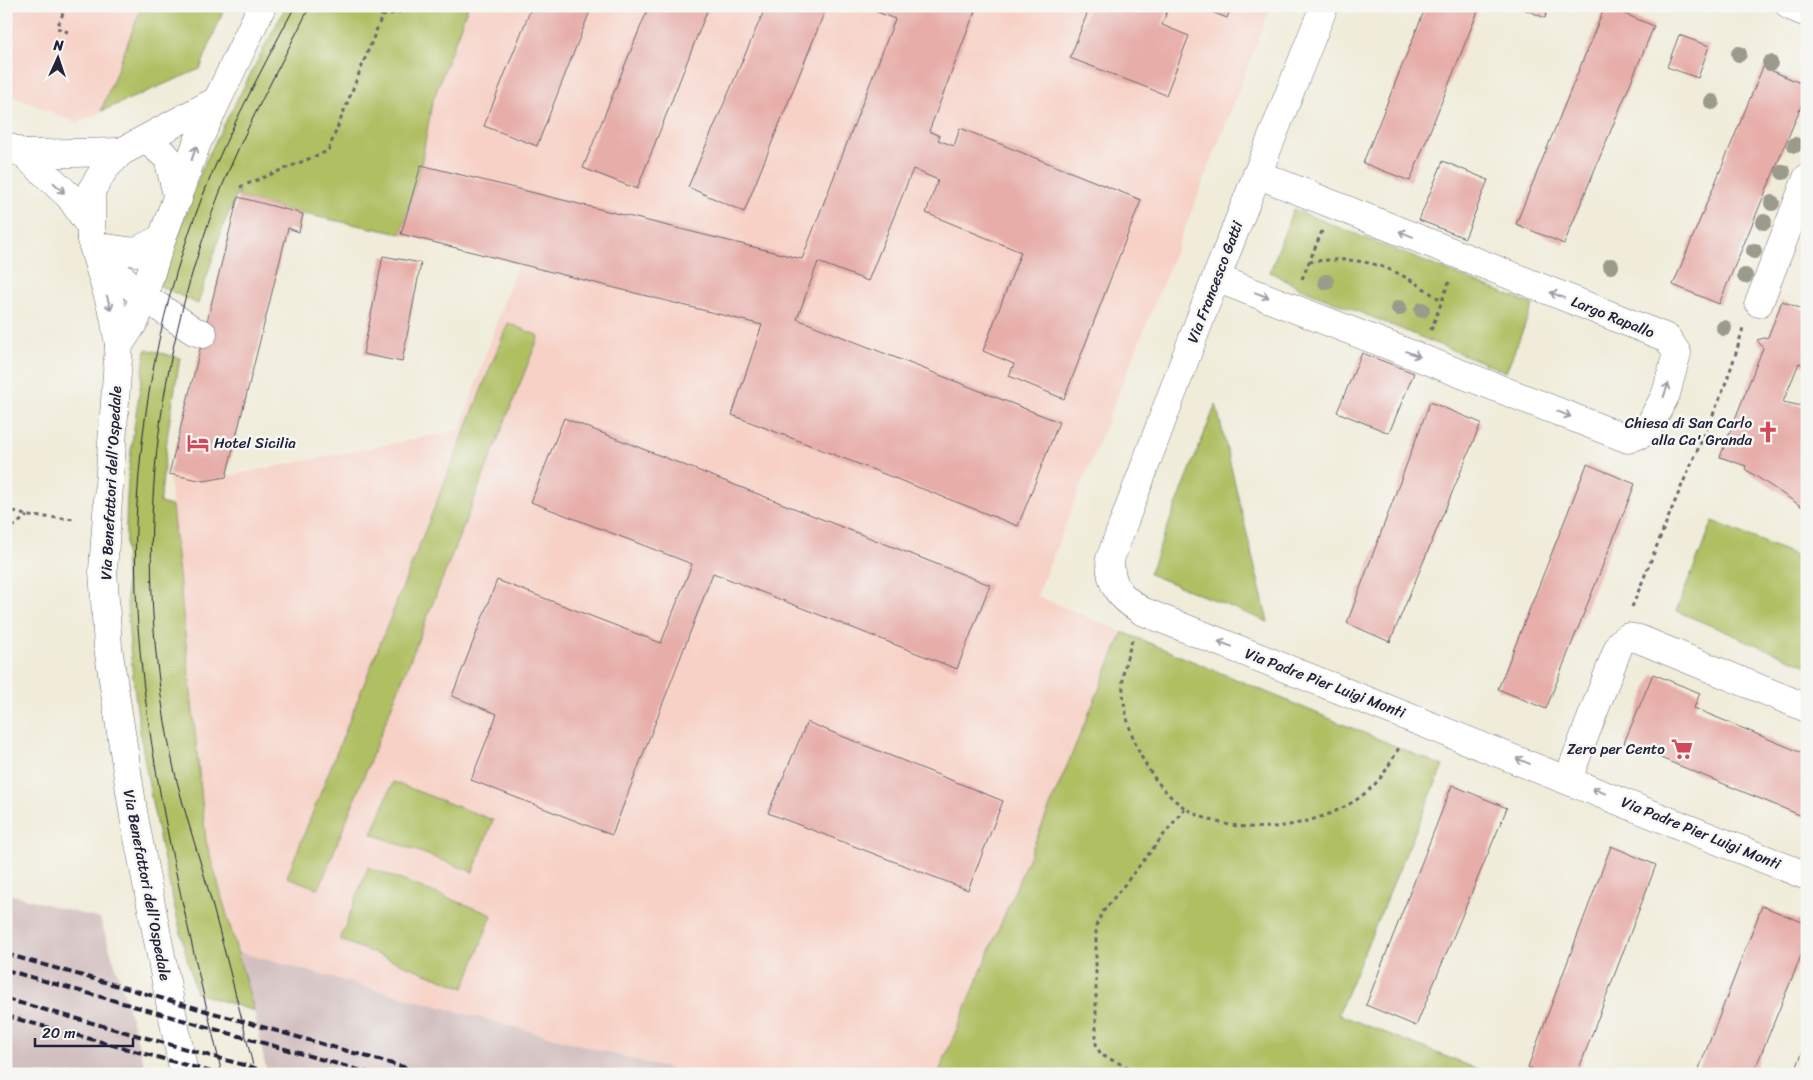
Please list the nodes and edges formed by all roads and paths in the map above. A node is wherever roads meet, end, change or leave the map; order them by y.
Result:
1 (66, 6) edge
2 (262, 6) edge
3 (378, 6) edge
4 (424, 6) edge
5 (1324, 6) edge
6 (1790, 6) edge
7 (1807, 13) edge
8 (382, 16) junction
9 (68, 32) dead end
10 (216, 101) junction
11 (146, 139) junction
12 (15, 150) edge
13 (121, 152) junction
14 (1257, 174) junction
15 (1807, 178) edge
16 (240, 187) dead end
17 (178, 199) junction
18 (1325, 222) dead end
19 (93, 237) junction
20 (162, 238) junction
21 (1309, 262) junction
22 (1216, 278) junction
23 (1450, 280) dead end
24 (1298, 287) dead end
25 (143, 296) junction
26 (1442, 301) junction
27 (1752, 312) joint
28 (1430, 332) dead end
29 (203, 334) dead end
30 (119, 345) junction
31 (6, 508) edge
32 (27, 516) junction
33 (83, 520) dead end
34 (6, 532) edge
35 (1110, 559) joint
36 (1629, 614) dead end
37 (1132, 636) dead end
38 (1807, 708) edge
39 (1402, 742) dead end
40 (1568, 779) junction
41 (1185, 808) junction
42 (1807, 876) edge
43 (184, 1074) edge
44 (1143, 1074) edge

1 - 9 path
2 - 10 street, Via Benefattori dell'Ospedale
3 - 8 path
4 - 8 path
5 - 14 street, Via Francesco Gatti
6 - 7 street
8 - 16 path
10 - 11 street
17 -> 10 street, Via Benefattori dell'Ospedale
11 - 13 street
11 - 17 street
12 - 13 street
12 -> 19 street
13 - 19 street
14 - 22 street, Via Francesco Gatti
22 -> 14 street, Largo Rapallo
15 - 27 street
17 - 20 street, Via Benefattori dell'Ospedale
18 - 21 path
19 - 20 street
19 - 25 street
19 -> 30 street
20 - 25 street, Via Benefattori dell'Ospedale
21 - 24 path
21 - 26 path
22 - 35 street, Via Francesco Gatti
23 - 26 path
25 - 29 street
25 - 30 street, Via Benefattori dell'Ospedale
26 - 28 path
27 - 36 path
30 - 43 street, Via Benefattori dell'Ospedale
31 - 32 path
32 - 33 path
32 - 34 path
40 -> 35 street, Via Padre Pier Luigi Monti
37 - 41 path
38 - 40 street
39 - 41 path
42 -> 40 street, Via Padre Pier Luigi Monti
41 - 44 path

